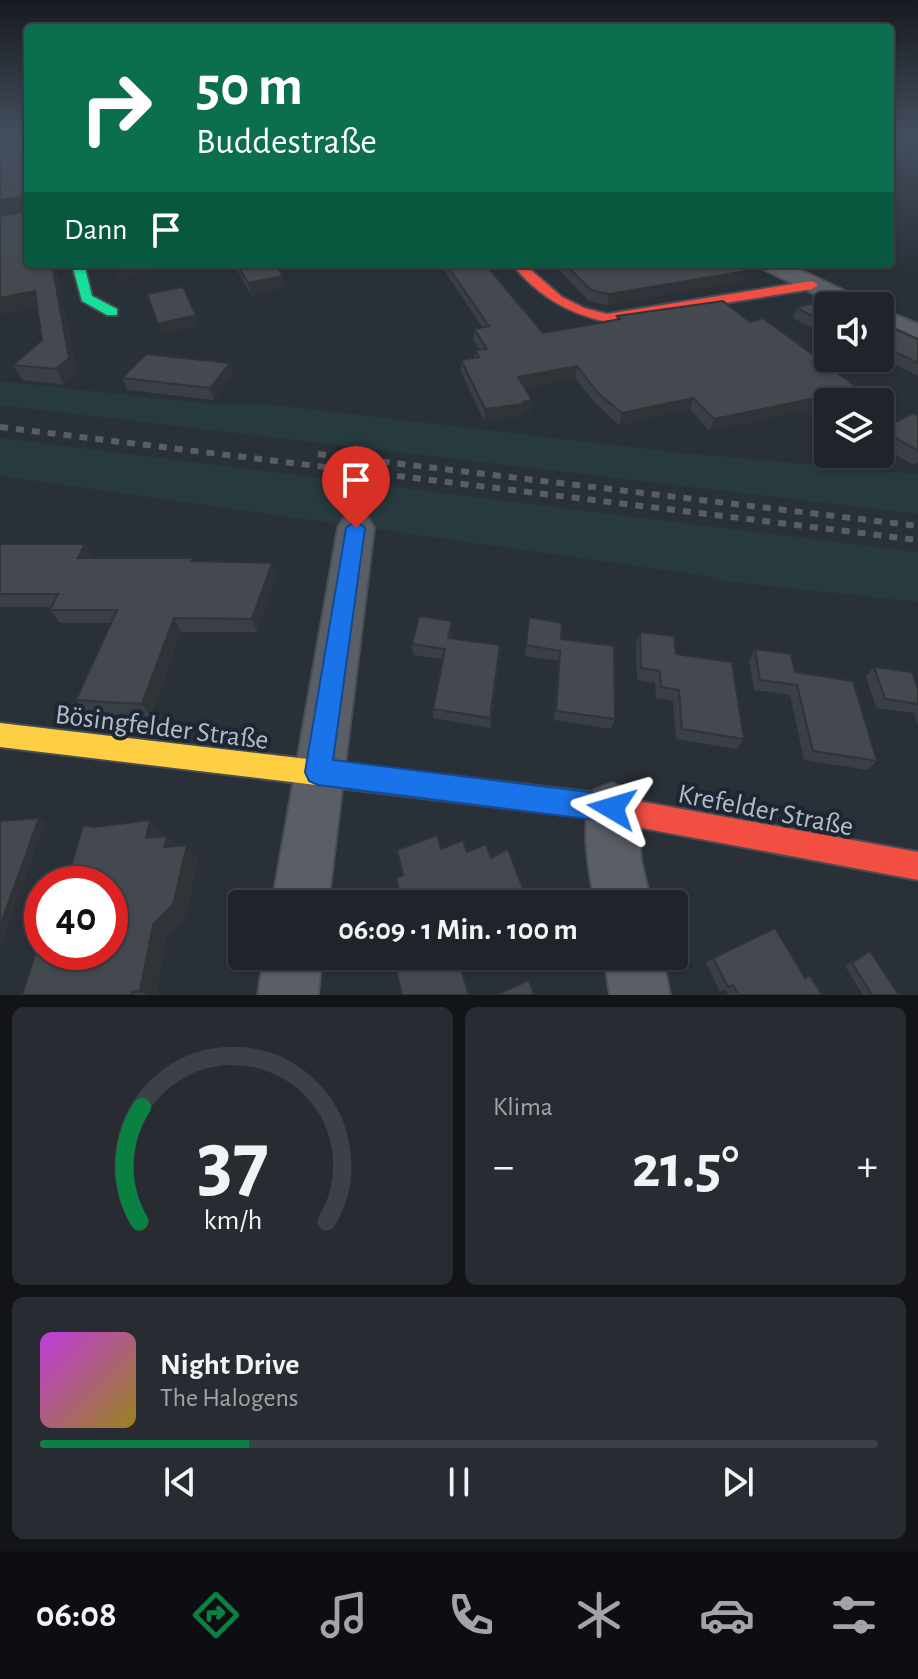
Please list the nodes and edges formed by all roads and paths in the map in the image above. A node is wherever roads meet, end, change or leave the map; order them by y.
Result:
1 (79, 268) edge
2 (521, 268) edge
3 (779, 268) edge
4 (812, 285) junction
5 (827, 292) edge
6 (112, 312) dead end
7 (894, 323) edge
8 (918, 334) edge
9 (356, 528) dead end
10 (0, 735) edge
11 (318, 772) junction
12 (612, 808) junction
13 (918, 866) edge
14 (302, 890) edge
15 (620, 890) edge
16 (291, 970) edge
17 (636, 970) edge
18 (288, 995) edge
19 (640, 995) edge

1 - 6 street
2 - 4 street
3 - 4 street
4 - 5 street
7 - 8 street
9 - 11 street
10 - 11 street, Bösingfelder Straße
11 - 12 street, Krefelder Straße
11 - 14 street
12 - 13 street, Krefelder Straße
12 - 15 street
16 - 18 street
17 - 19 street

